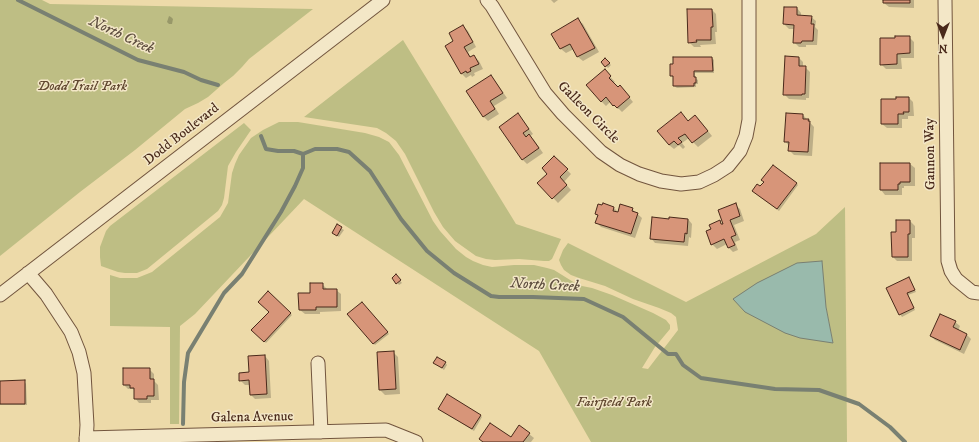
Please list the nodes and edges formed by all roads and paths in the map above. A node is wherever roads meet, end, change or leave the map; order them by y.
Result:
1 (384, 0) edge
2 (487, 0) edge
3 (749, 0) edge
4 (945, 0) edge
5 (28, 273) junction
6 (979, 293) edge
7 (0, 295) edge
8 (318, 363) dead end
9 (321, 432) junction
10 (86, 440) edge
11 (416, 442) edge

1 - 5 street, Dodd Boulevard
2 - 3 street, Galleon Circle
4 - 6 street, Gannon Way
5 - 7 street, Dodd Boulevard
5 - 10 street
8 - 9 street
9 - 10 street, Galena Avenue
9 - 11 street, Galena Avenue

